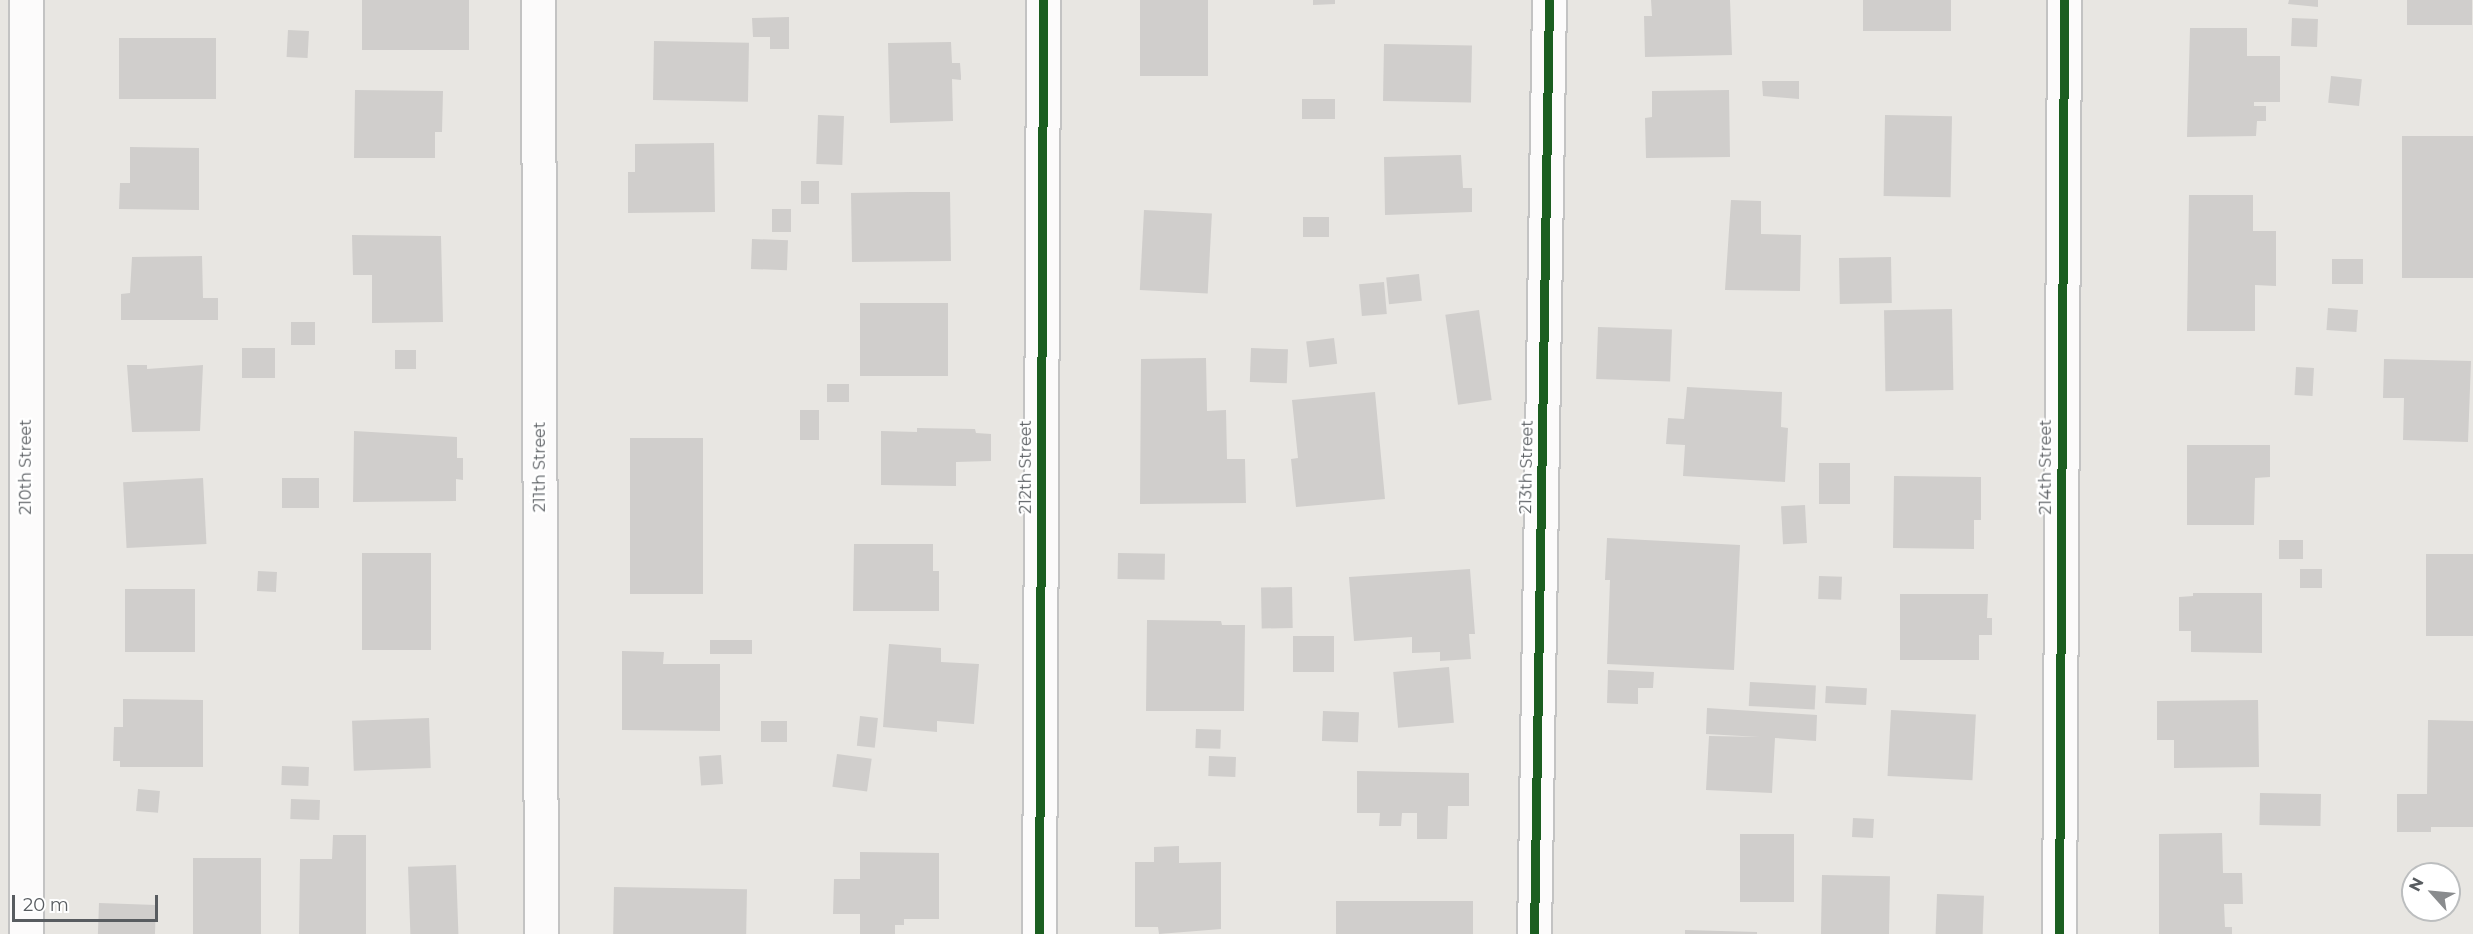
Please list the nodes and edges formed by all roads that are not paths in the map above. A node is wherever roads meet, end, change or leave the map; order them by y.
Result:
1 (26, 0) edge
2 (538, 0) edge
3 (1043, 0) edge
4 (1549, 0) edge
5 (2064, 0) edge
6 (26, 934) edge
7 (541, 934) edge
8 (1039, 934) edge
9 (1534, 934) edge
10 (2059, 934) edge

1 - 6 street, 210th Street
2 - 7 street, 211th Street
3 - 8 street, 212th Street
4 - 9 street, 213th Street
5 - 10 street, 214th Street

